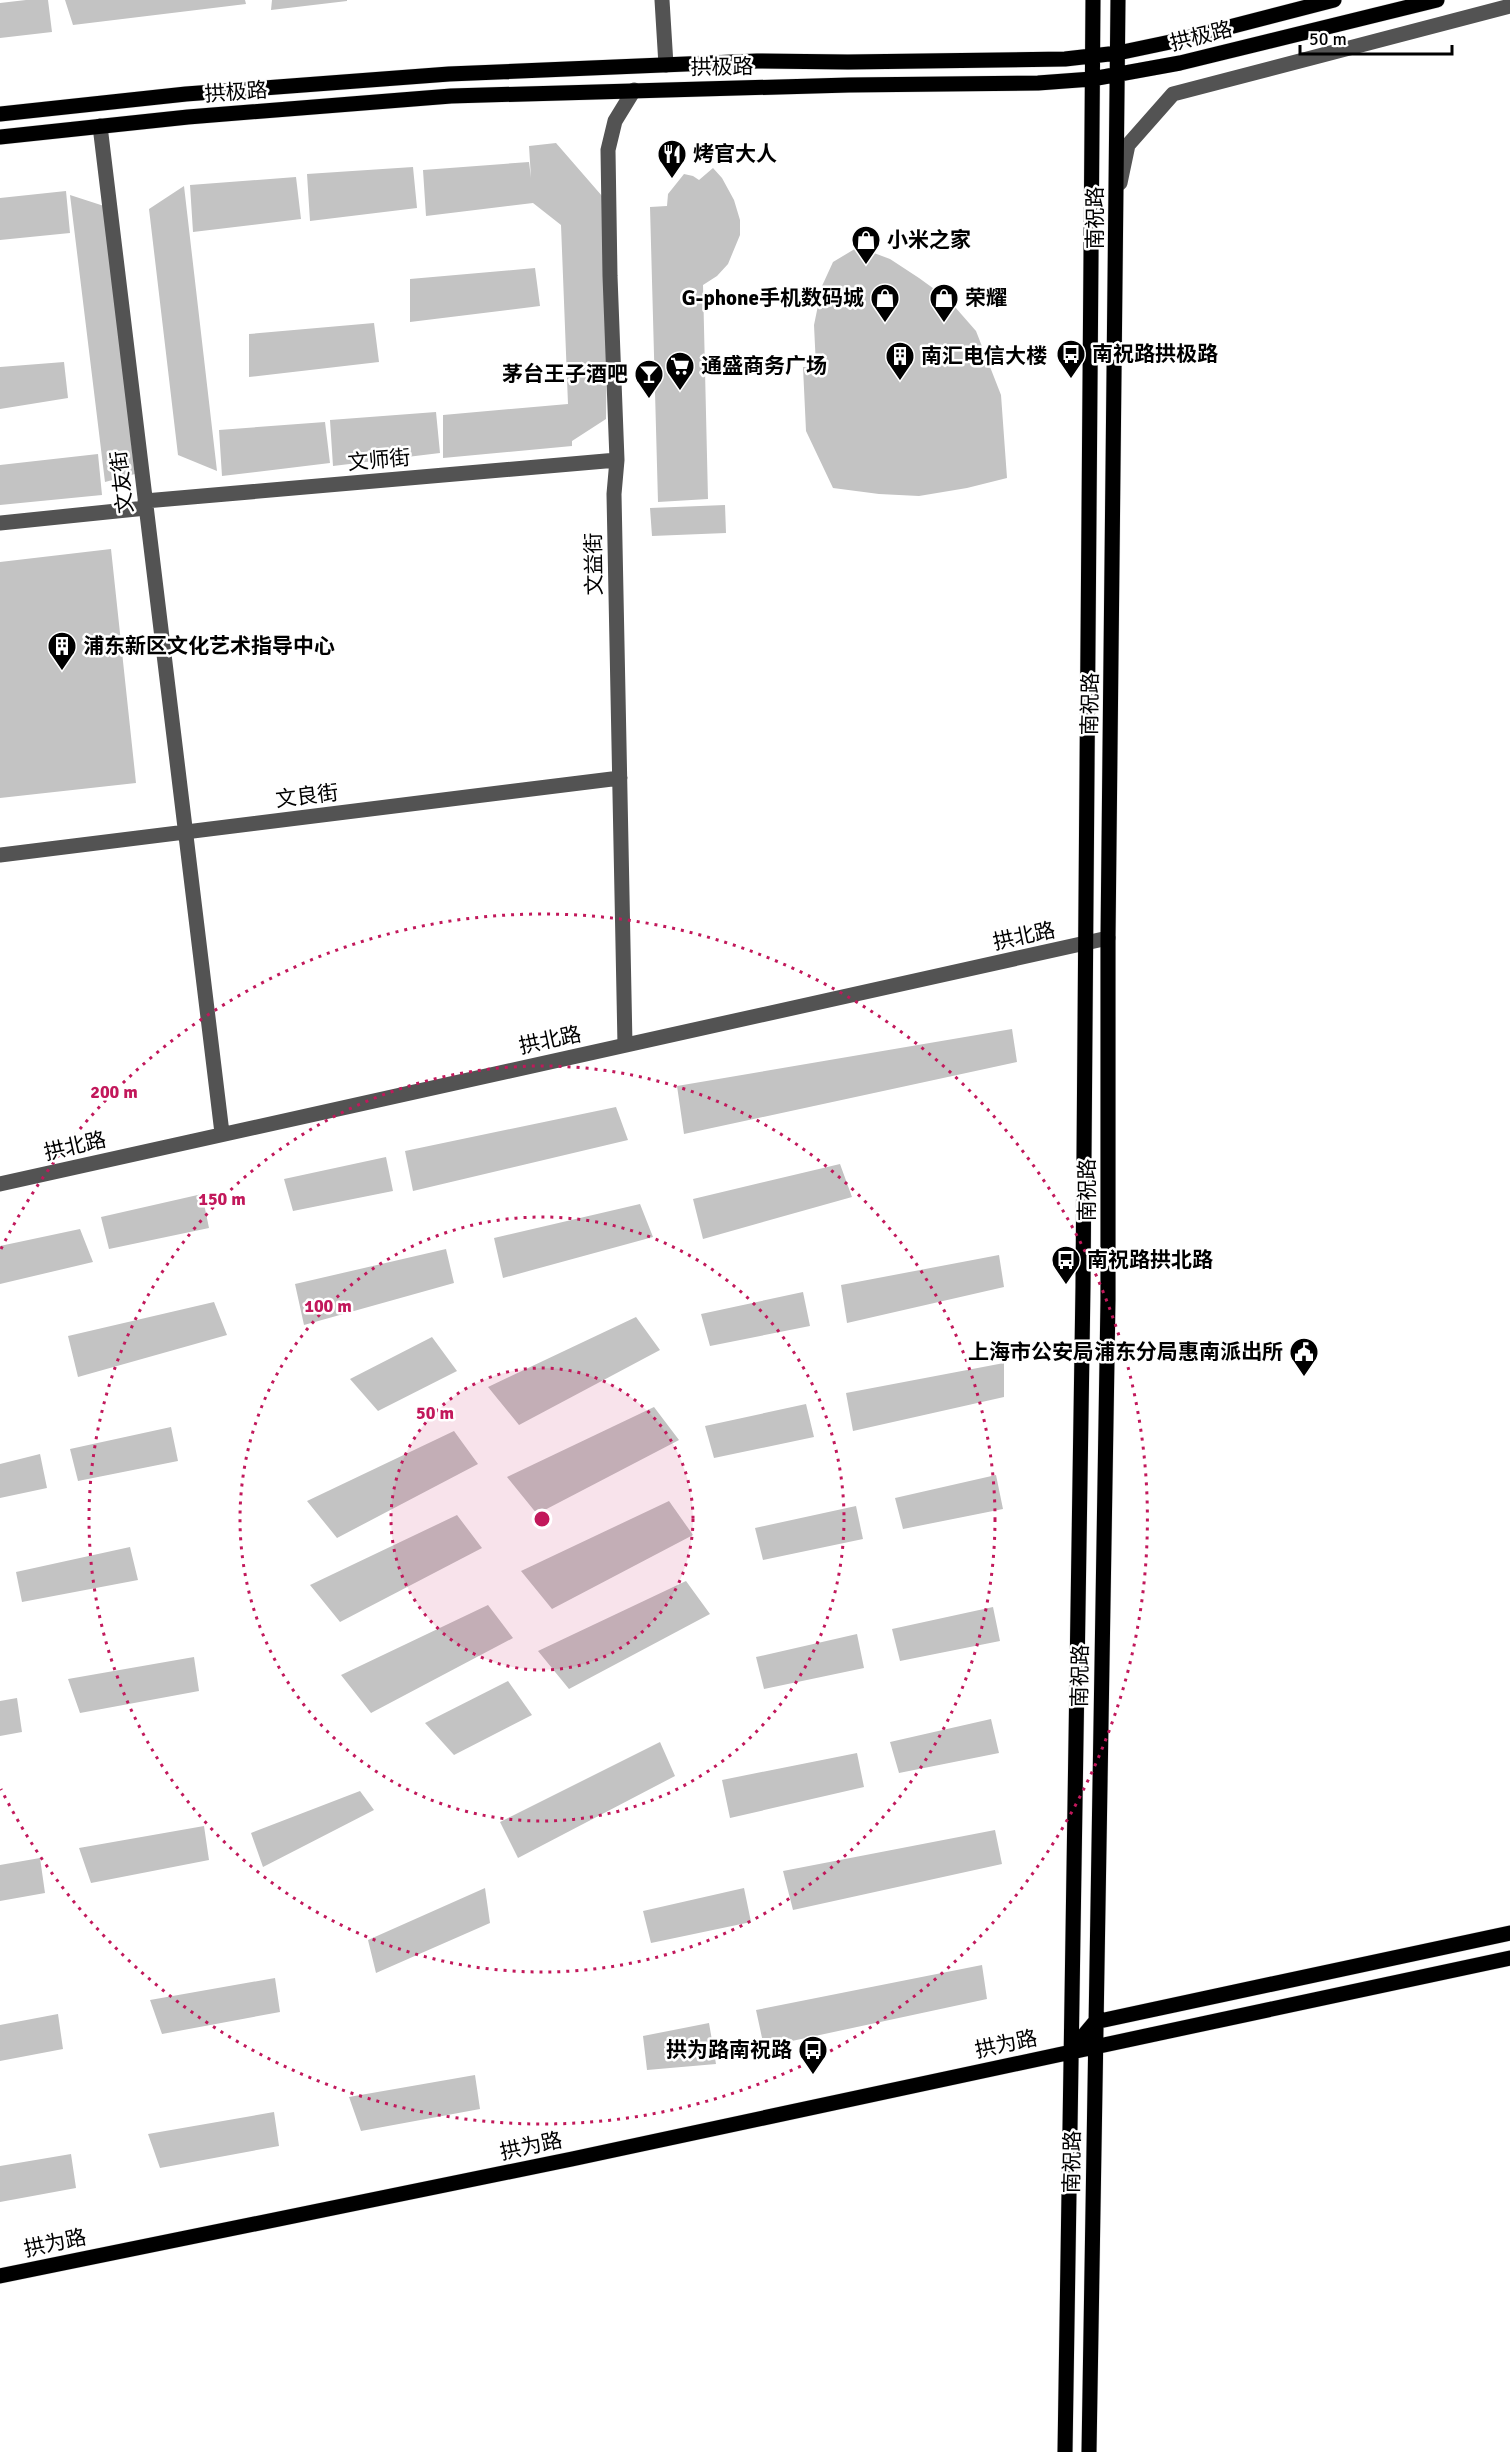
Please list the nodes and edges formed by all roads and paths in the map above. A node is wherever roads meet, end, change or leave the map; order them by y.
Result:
1 (662, 0) edge
2 (1093, 0) edge
3 (1118, 0) edge
4 (1334, 0) edge
5 (1437, 0) edge
6 (1510, 6) edge
7 (1118, 53) junction
8 (1093, 56) junction
9 (666, 65) junction
10 (1117, 76) junction
11 (1092, 79) junction
12 (634, 90) junction
13 (0, 114) edge
14 (100, 126) junction
15 (0, 137) edge
16 (1116, 201) junction
17 (616, 460) junction
18 (146, 504) junction
19 (0, 523) edge
20 (620, 778) junction
21 (186, 832) junction
22 (0, 855) edge
23 (1108, 938) junction
24 (1084, 944) junction
25 (625, 1044) junction
26 (222, 1133) junction
27 (0, 1184) edge
28 (1510, 1933) edge
29 (1510, 1958) edge
30 (1095, 2022) junction
31 (1094, 2046) junction
32 (1070, 2052) junction
33 (0, 2276) edge
34 (1065, 2452) edge
35 (1089, 2452) edge

1 - 9 street
2 - 8 main road, 南祝路
3 - 7 main road, 南祝路
4 - 7 main road, 拱极路
5 - 10 main road, 拱极路
6 - 16 street
7 - 8 main road, 拱极路
7 - 10 main road, 南祝路
8 - 9 main road, 拱极路
8 - 11 main road, 南祝路
9 - 13 main road, 拱极路
10 - 11 main road, 拱极路
10 - 16 main road, 南祝路
11 - 12 main road, 拱极路
11 - 24 main road, 南祝路
12 - 14 main road, 拱极路
12 - 17 street, 文益街
14 - 15 main road, 拱极路
14 - 18 street, 文友街
16 - 23 main road, 南祝路
17 - 18 street, 文师街
17 - 20 street, 文益街
18 - 19 street, 文师街
18 - 21 street, 文友街
20 - 21 street, 文良街
20 - 25 street, 文益街
21 - 22 street, 文良街
21 - 26 street, 文友街
23 - 24 street, 拱北路
23 - 30 main road, 南祝路
24 - 25 street, 拱北路
24 - 32 main road, 南祝路
25 - 26 street, 拱北路
26 - 27 street, 拱北路
28 - 30 main road
29 - 31 main road, 拱为路
30 - 31 main road, 南祝路
30 - 32 main road, 拱为路
31 - 32 main road, 拱为路
31 - 35 main road, 南祝路
32 - 33 main road, 拱为路
32 - 34 main road, 南祝路

